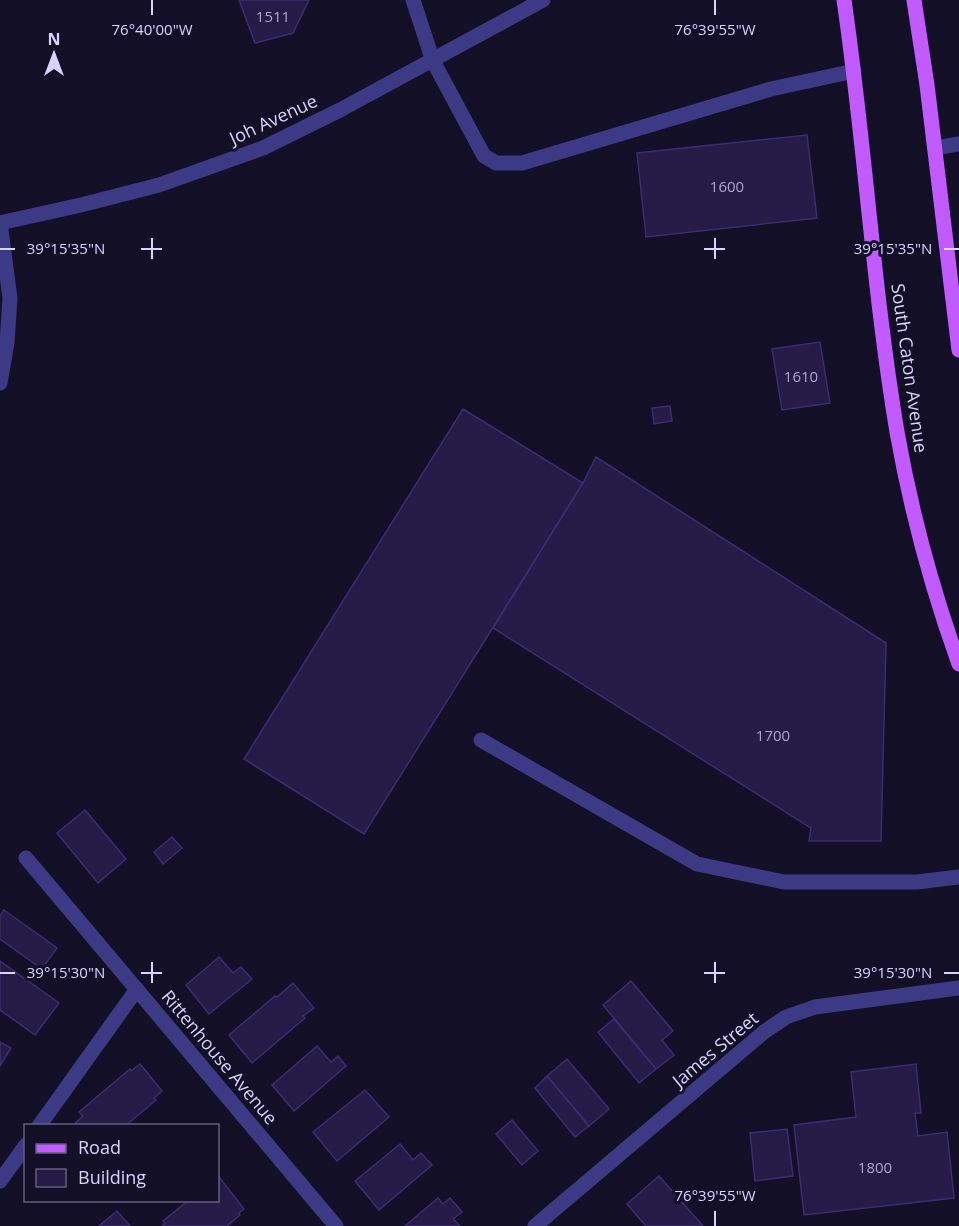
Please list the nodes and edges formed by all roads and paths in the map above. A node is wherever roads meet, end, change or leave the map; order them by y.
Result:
1 (413, 0) edge
2 (543, 0) edge
3 (844, 0) edge
4 (914, 0) edge
5 (433, 60) junction
6 (854, 71) junction
7 (959, 144) edge
8 (935, 148) junction
9 (0, 222) edge
10 (959, 350) edge
11 (0, 383) edge
12 (959, 664) edge
13 (481, 740) dead end
14 (26, 858) dead end
15 (959, 877) edge
16 (137, 988) junction
17 (959, 988) edge
18 (40, 1124) edge
19 (24, 1148) edge
20 (0, 1181) edge
21 (336, 1226) edge
22 (535, 1226) edge

1 - 5 street
2 - 5 street, Joh Avenue
3 - 6 main road, South Caton Avenue
4 - 8 main road
5 - 6 street
5 - 9 street, Joh Avenue
6 - 12 main road, South Caton Avenue
7 - 8 street
8 - 10 main road
9 - 11 street
13 - 15 street
14 - 16 street, Rittenhouse Avenue
16 - 18 street
16 - 21 street, Rittenhouse Avenue
17 - 22 street, James Street
19 - 20 street

